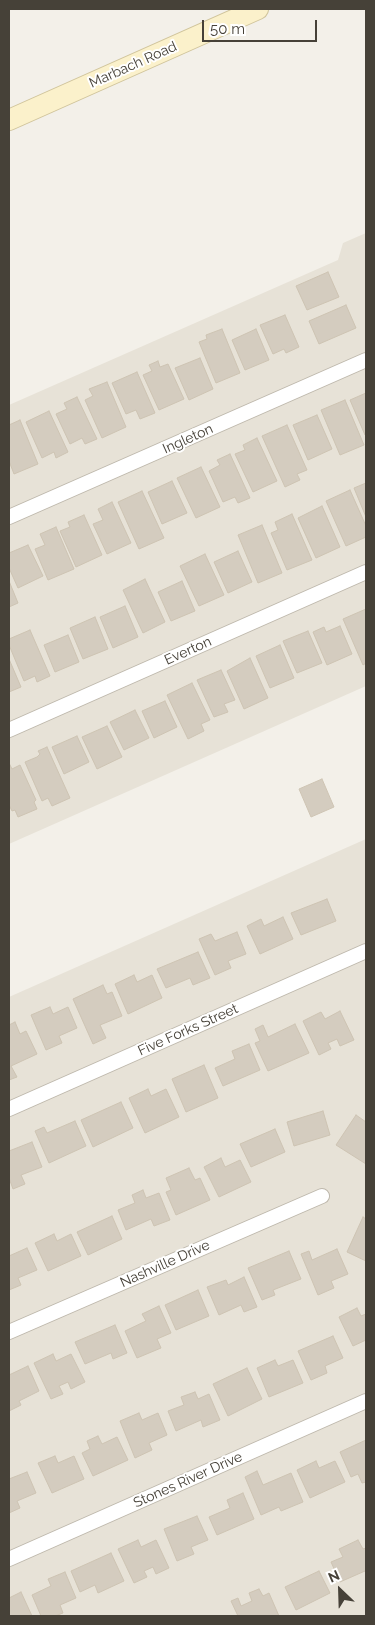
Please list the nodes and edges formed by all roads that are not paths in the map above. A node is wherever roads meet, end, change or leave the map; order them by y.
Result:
1 (258, 9) edge
2 (9, 120) edge
3 (366, 360) edge
4 (9, 517) edge
5 (366, 572) edge
6 (9, 730) edge
7 (366, 951) edge
8 (9, 1109) edge
9 (322, 1196) dead end
10 (9, 1332) edge
11 (366, 1401) edge
12 (9, 1559) edge

1 - 2 main road, Marbach Road
3 - 4 street, Ingleton
5 - 6 street, Everton
7 - 8 street, Five Forks Street
9 - 10 street, Nashville Drive
11 - 12 street, Stones River Drive

